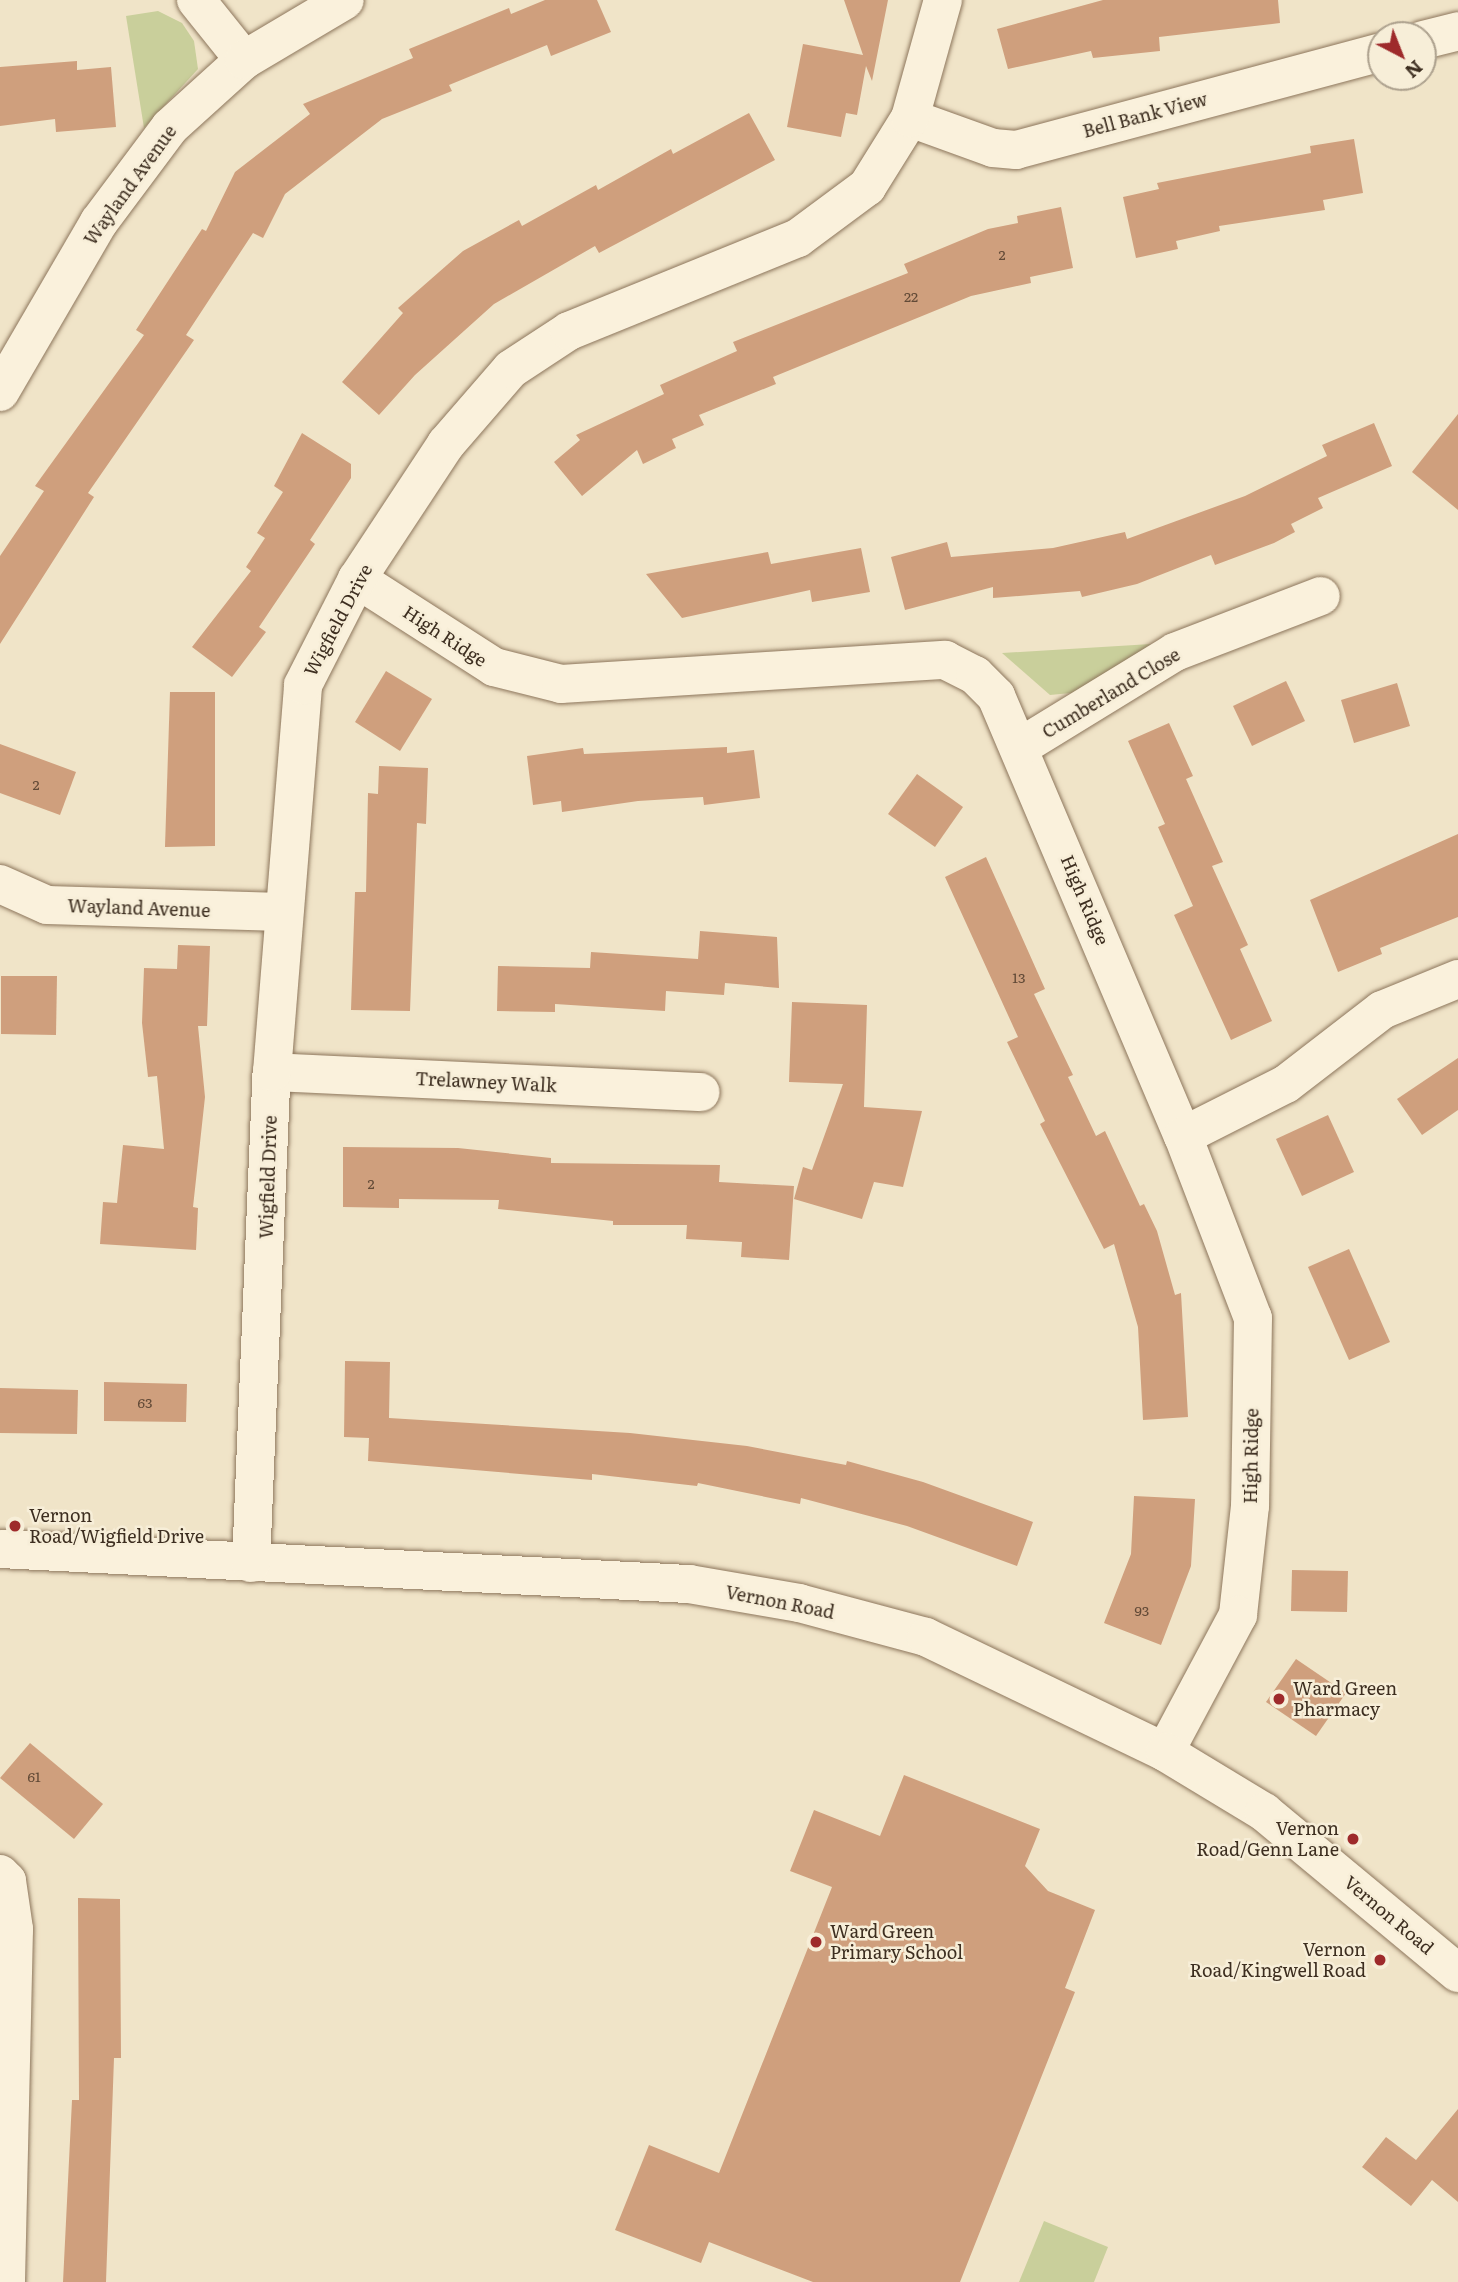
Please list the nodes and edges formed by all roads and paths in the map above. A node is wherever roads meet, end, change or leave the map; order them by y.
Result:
1 (196, 0) edge
2 (345, 0) edge
3 (943, 0) edge
4 (1458, 30) edge
5 (1437, 36) edge
6 (1367, 55) edge
7 (244, 60) junction
8 (911, 118) junction
9 (0, 392) edge
10 (357, 579) junction
11 (1321, 596) dead end
12 (1020, 747) junction
13 (0, 884) edge
14 (282, 912) junction
15 (1458, 979) edge
16 (272, 1072) junction
17 (701, 1092) dead end
18 (1183, 1136) junction
19 (0, 1549) edge
20 (251, 1563) junction
21 (1165, 1752) junction
22 (0, 1874) edge
23 (1458, 1973) edge
24 (6, 2282) edge

1 - 7 street
2 - 7 street, Wayland Avenue
3 - 8 street, Wigfield Drive
4 - 5 street
6 - 8 street, Bell Bank View
7 - 9 street, Wayland Avenue
8 - 10 street, Wigfield Drive
10 - 12 street, High Ridge
10 - 14 street, Wigfield Drive
11 - 12 street, Cumberland Close
12 - 18 street, High Ridge
13 - 14 street, Wayland Avenue
14 - 16 street, Wigfield Drive
15 - 18 street
16 - 17 street, Trelawney Walk
16 - 20 street, Wigfield Drive
18 - 21 street, High Ridge
19 - 20 street, Vernon Road
20 - 21 street, Vernon Road
21 - 23 street, Vernon Road
22 - 24 street

